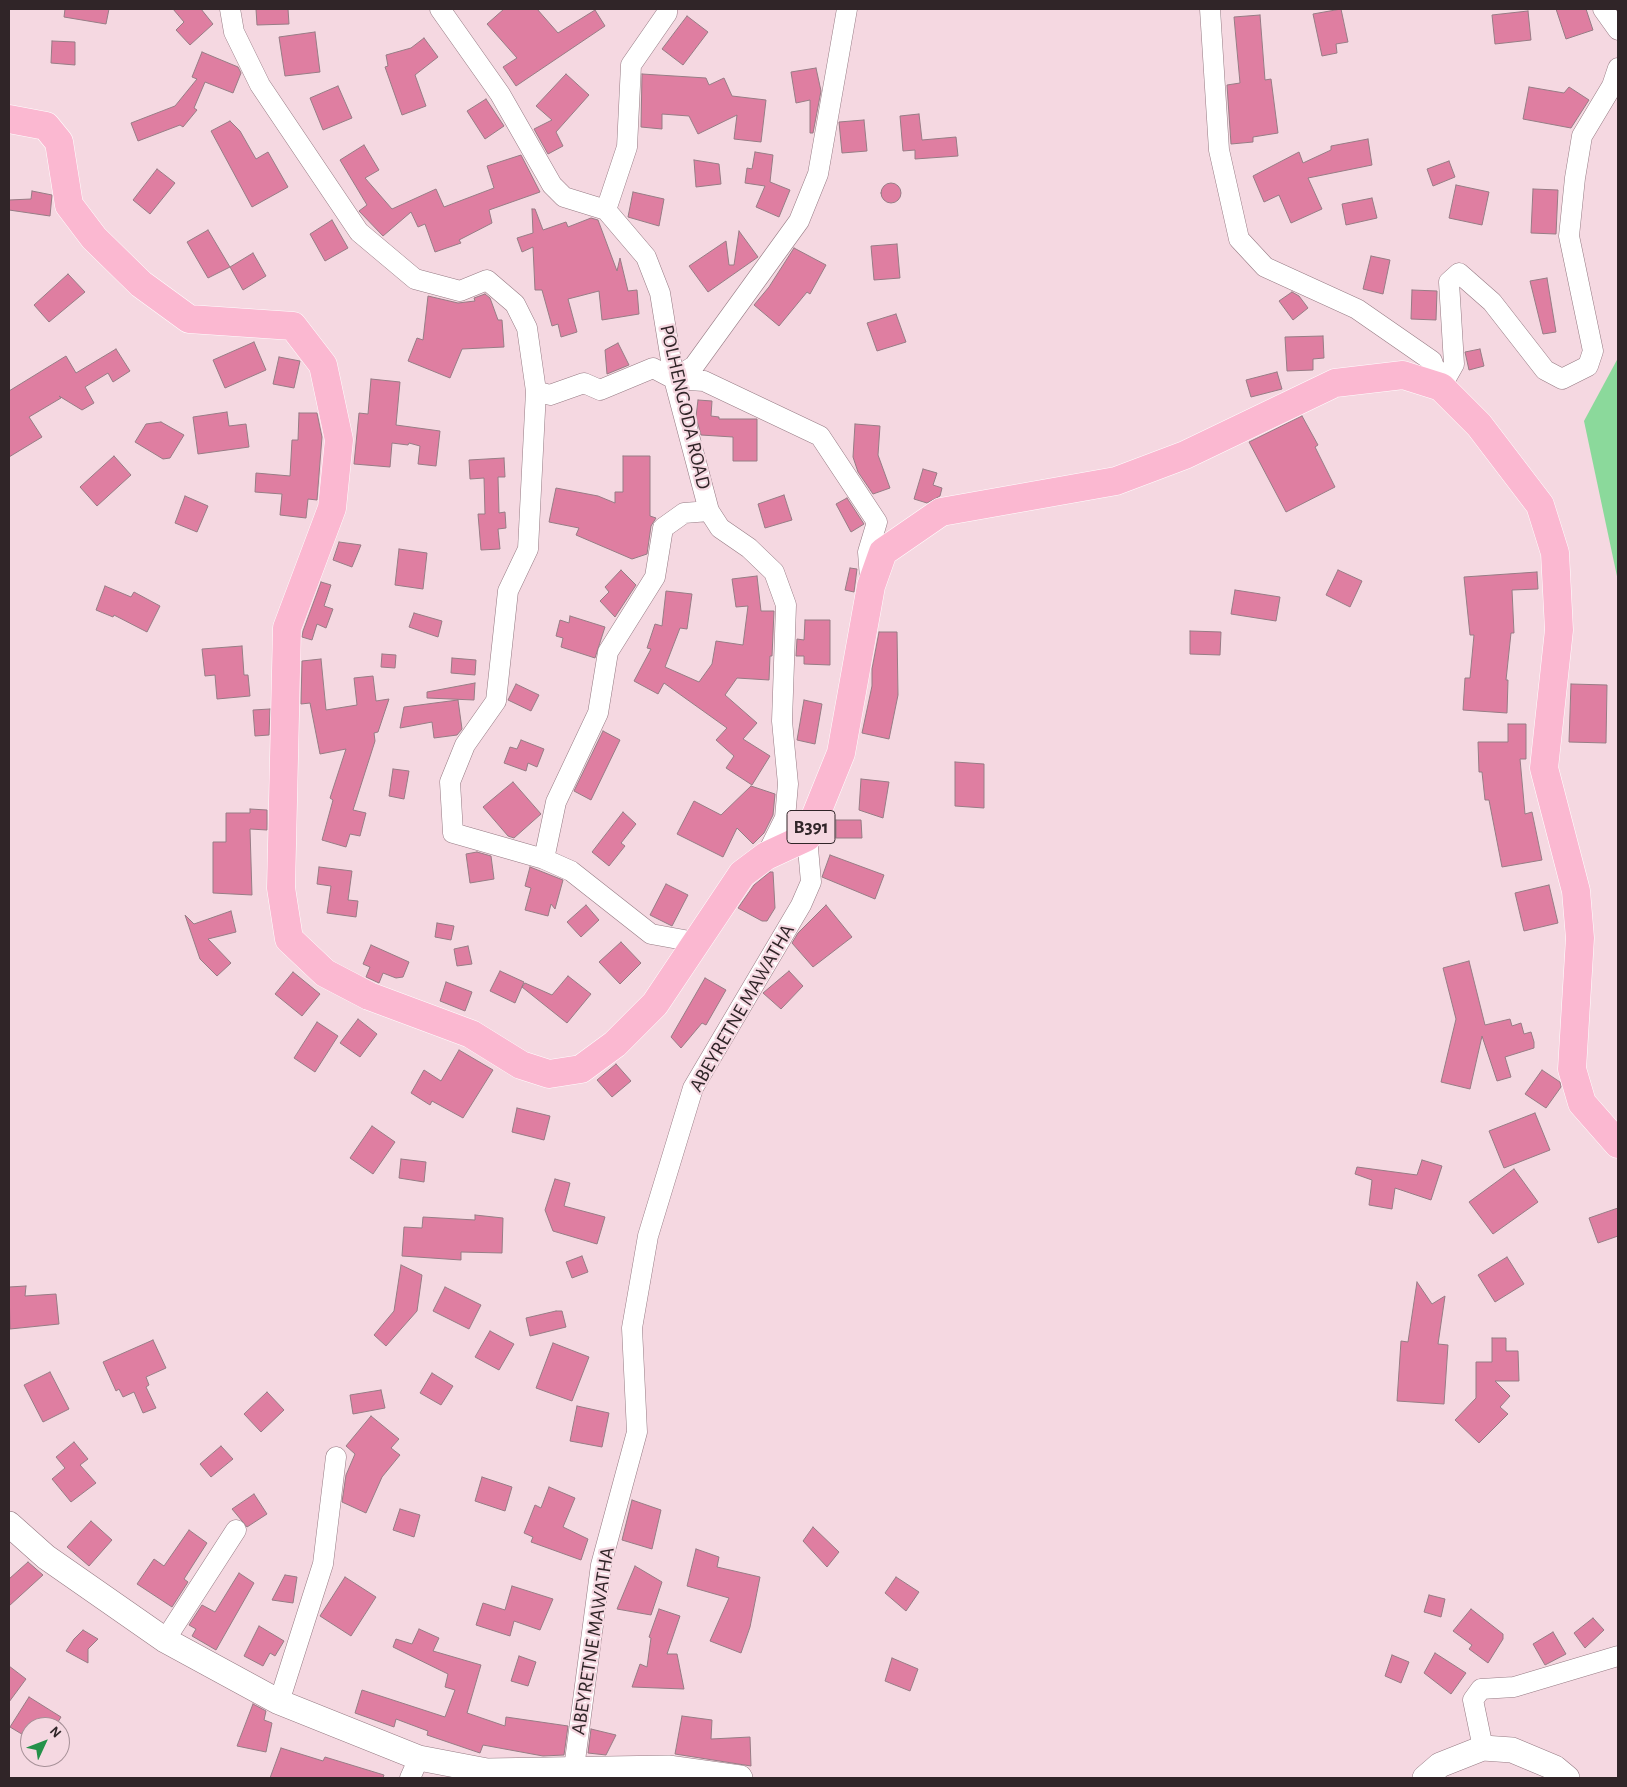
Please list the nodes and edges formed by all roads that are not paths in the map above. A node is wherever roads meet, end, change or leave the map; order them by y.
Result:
1 (230, 9) edge
2 (440, 9) edge
3 (667, 9) edge
4 (848, 9) edge
5 (1210, 9) edge
6 (1603, 9) edge
7 (1618, 30) edge
8 (1618, 68) edge
9 (9, 119) edge
10 (606, 210) junction
11 (674, 379) junction
12 (1441, 387) junction
13 (536, 390) junction
14 (709, 511) junction
15 (871, 586) junction
16 (807, 837) junction
17 (766, 856) junction
18 (544, 860) junction
19 (695, 942) junction
20 (1618, 1144) edge
21 (336, 1457) dead end
22 (9, 1524) edge
23 (236, 1530) dead end
24 (165, 1640) junction
25 (1618, 1656) edge
26 (279, 1702) junction
27 (1483, 1748) junction
28 (414, 1768) edge
29 (574, 1768) junction
30 (740, 1778) edge
31 (1424, 1778) edge
32 (1567, 1778) edge

1 - 13 street
2 - 10 street
3 - 10 street
4 - 11 street
5 - 12 street
6 - 7 street
8 - 12 street
9 - 19 main road, B391
10 - 11 street, POLHENGODA ROAD
11 - 13 street
11 - 14 street, POLHENGODA ROAD
11 - 15 street
12 - 15 main road, B391
12 - 20 main road, B391
13 - 18 street
14 - 17 street, POLHENGODA ROAD
14 - 18 street
15 - 16 main road, B391
16 - 17 main road, B391
16 - 29 street, ABEYRETNE MAWATHA
17 - 19 main road, B391
18 - 19 street
21 - 26 street
22 - 24 street
23 - 24 street
24 - 26 street
25 - 27 street
26 - 28 street
27 - 31 street
27 - 32 street
28 - 29 street
29 - 30 street

